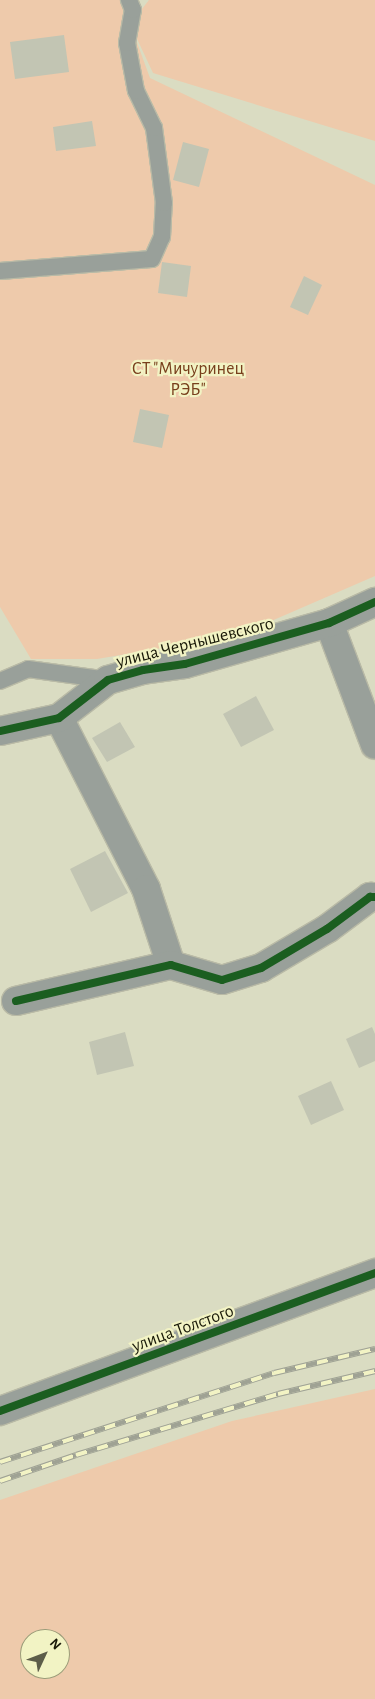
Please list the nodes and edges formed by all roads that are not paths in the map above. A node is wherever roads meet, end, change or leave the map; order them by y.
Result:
1 (134, 3) edge
2 (0, 271) edge
3 (375, 602) edge
4 (329, 623) junction
5 (108, 680) junction
6 (0, 681) edge
7 (59, 718) junction
8 (0, 731) edge
9 (375, 745) edge
10 (373, 895) edge
11 (171, 965) junction
12 (16, 1001) dead end
13 (375, 1273) edge
14 (0, 1411) edge

1 - 2 lane
3 - 4 street, улица Чернышевского
4 - 5 street, улица Чернышевского
4 - 9 street
5 - 6 lane
5 - 7 street, улица Чернышевского
7 - 8 street, улица Чернышевского
7 - 11 street
10 - 11 street
11 - 12 street
13 - 14 street, улица Толстого

